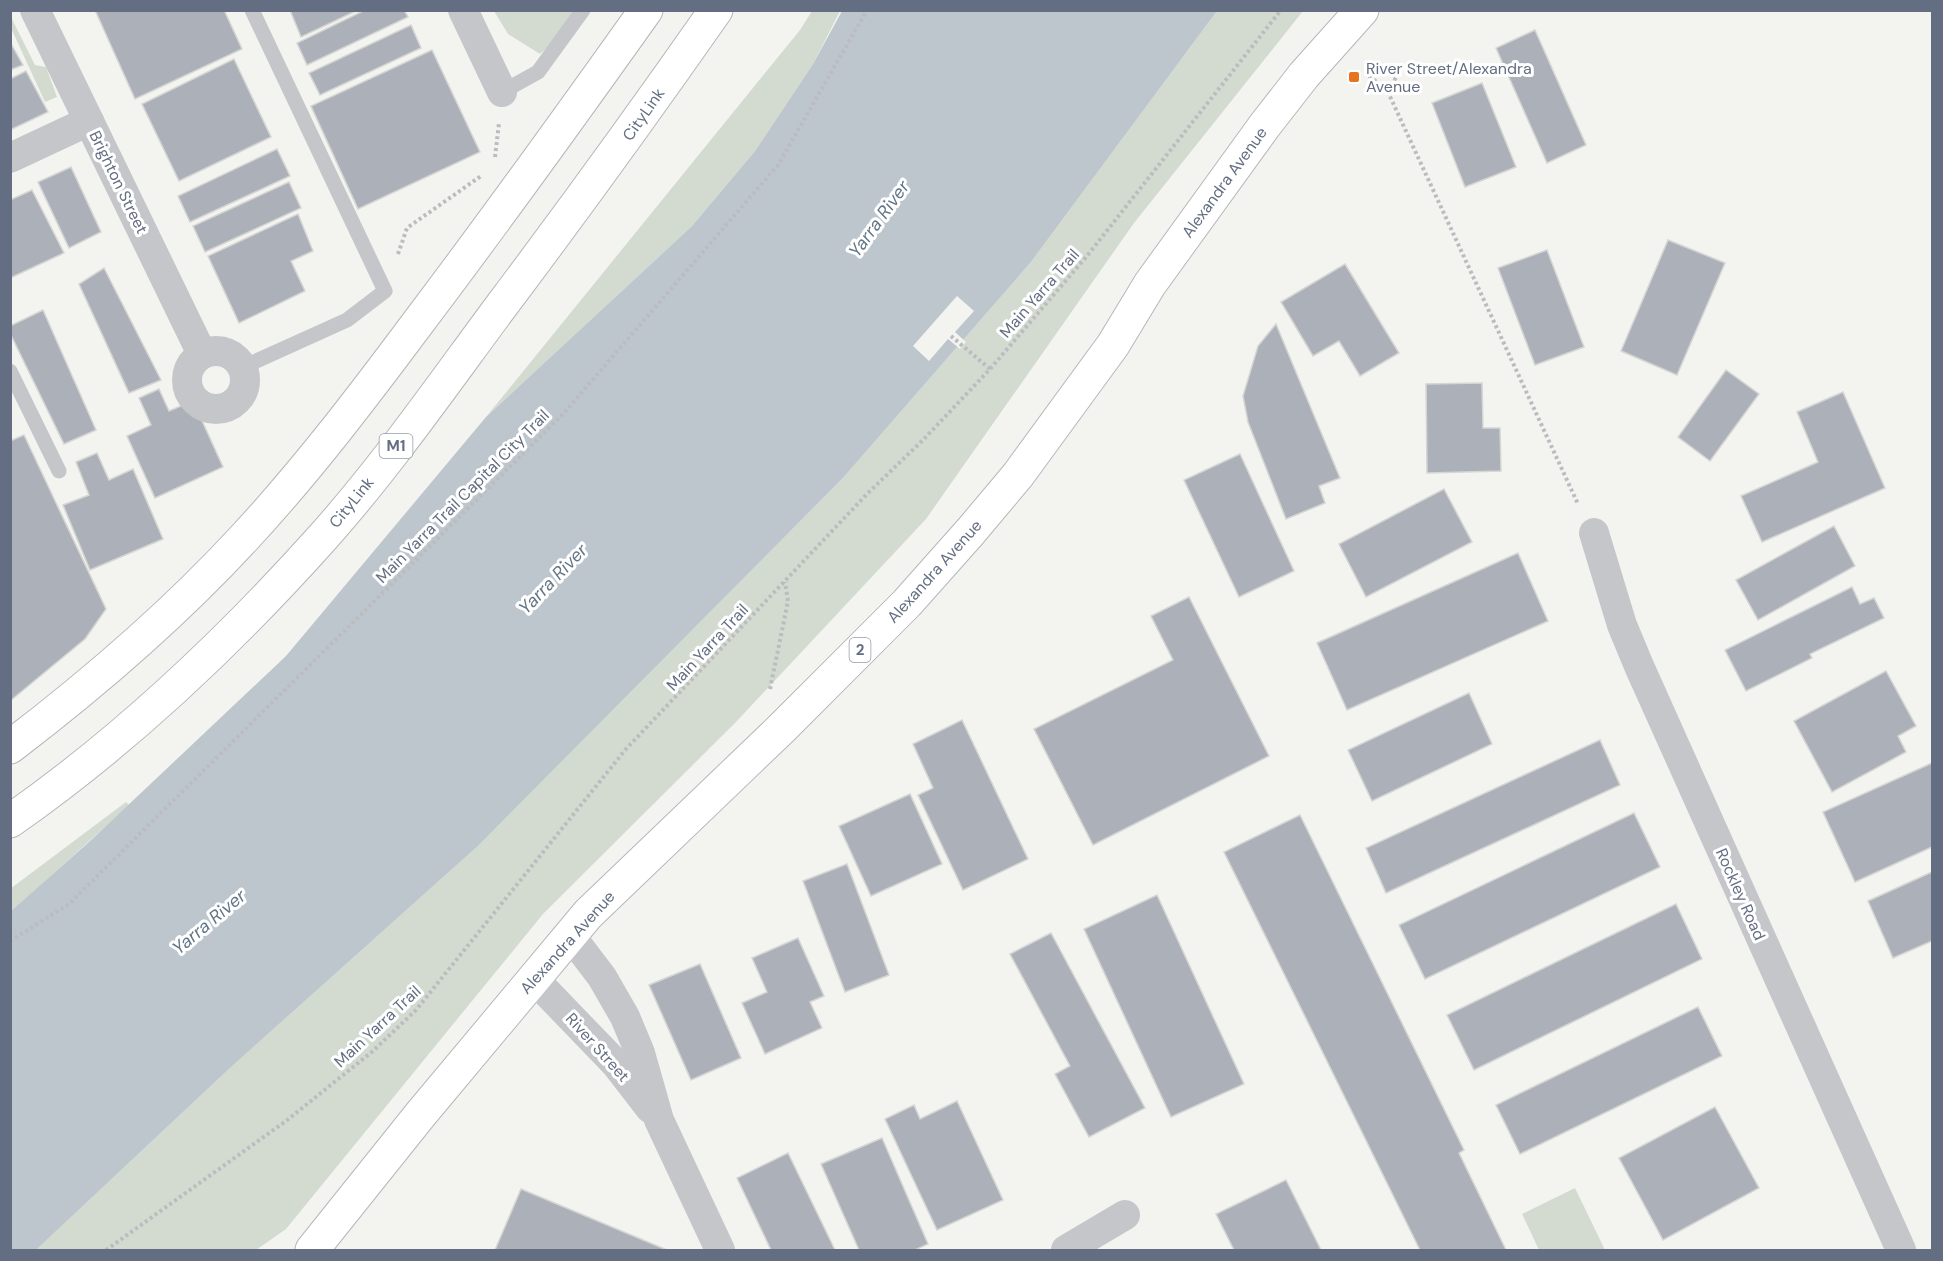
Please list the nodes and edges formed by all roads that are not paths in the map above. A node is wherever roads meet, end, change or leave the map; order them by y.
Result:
1 (35, 10) edge
2 (252, 10) edge
3 (463, 10) edge
4 (583, 10) edge
5 (646, 10) edge
6 (716, 10) edge
7 (1362, 10) edge
8 (502, 92) joint
9 (89, 121) junction
10 (10, 158) edge
11 (202, 354) junction
12 (243, 367) junction
13 (10, 371) edge
14 (59, 471) dead end
15 (1594, 533) road end
16 (10, 747) edge
17 (10, 821) edge
18 (570, 935) junction
19 (533, 978) junction
20 (659, 1120) junction
21 (1125, 1215) dead end
22 (312, 1251) edge
23 (720, 1251) edge
24 (1066, 1251) edge
25 (1901, 1251) edge

1 - 9 street, Brighton Street
2 - 12 lane
3 - 8 street
4 - 8 lane
5 - 16 main road
6 - 17 main road, CityLink / M1
7 - 18 main road, Alexandra Avenue / 2
9 - 10 street
9 - 11 street, Brighton Street
11 - 12 street
11 - 12 street
13 - 14 lane
15 - 25 street, Rockley Road
18 - 19 main road, Alexandra Avenue / 2
18 - 20 street, River Street
19 - 20 street, River Street
19 - 22 main road, Alexandra Avenue / 2
20 - 23 street, River Street
21 - 24 street

